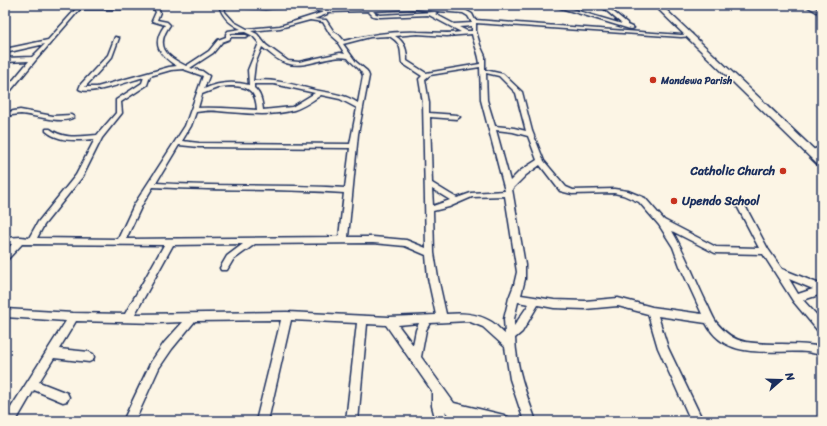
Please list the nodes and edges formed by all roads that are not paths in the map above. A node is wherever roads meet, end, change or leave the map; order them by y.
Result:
1 (53, 5) edge
2 (222, 5) edge
3 (275, 5) edge
4 (395, 5) edge
5 (552, 5) edge
6 (602, 5) edge
7 (657, 5) edge
8 (808, 5) edge
9 (157, 7) edge
10 (369, 7) edge
11 (79, 8) edge
12 (270, 8) junction
13 (404, 8) junction
14 (462, 9) edge
15 (334, 11) junction
16 (431, 14) junction
17 (822, 14) edge
18 (308, 20) junction
19 (474, 22) junction
20 (452, 26) junction
21 (636, 30) junction
22 (246, 32) junction
23 (474, 32) junction
24 (651, 33) junction
25 (467, 34) junction
26 (390, 35) junction
27 (690, 36) junction
28 (117, 38) dead end
29 (50, 41) junction
30 (260, 41) junction
31 (342, 42) junction
32 (5, 51) edge
33 (351, 57) junction
34 (32, 59) junction
35 (5, 60) edge
36 (185, 67) junction
37 (482, 68) junction
38 (425, 75) junction
39 (147, 76) junction
40 (251, 83) junction
41 (254, 91) junction
42 (200, 93) junction
43 (320, 93) junction
44 (5, 94) edge
45 (360, 107) junction
46 (194, 110) junction
47 (260, 112) junction
48 (5, 113) edge
49 (426, 116) junction
50 (71, 117) dead end
51 (457, 117) dead end
52 (492, 128) junction
53 (48, 130) dead end
54 (531, 135) junction
55 (99, 137) junction
56 (178, 143) junction
57 (354, 146) junction
58 (822, 148) edge
59 (811, 152) junction
60 (541, 161) junction
61 (822, 163) edge
62 (429, 184) junction
63 (150, 185) junction
64 (509, 191) junction
65 (348, 192) junction
66 (456, 200) junction
67 (740, 204) dead end
68 (429, 209) junction
69 (663, 223) junction
70 (22, 240) junction
71 (32, 240) junction
72 (343, 240) junction
73 (5, 241) edge
74 (121, 241) junction
75 (253, 241) junction
76 (170, 242) junction
77 (765, 251) junction
78 (430, 253) junction
79 (5, 257) edge
80 (224, 268) dead end
81 (779, 271) junction
82 (822, 290) edge
83 (514, 298) junction
84 (796, 298) junction
85 (535, 302) junction
86 (652, 311) junction
87 (5, 313) edge
88 (287, 316) junction
89 (73, 317) junction
90 (193, 317) junction
91 (128, 318) junction
92 (442, 318) junction
93 (362, 319) junction
94 (427, 319) junction
95 (709, 319) junction
96 (389, 321) junction
97 (822, 328) edge
98 (509, 340) junction
99 (822, 351) edge
100 (50, 353) junction
101 (89, 357) dead end
102 (416, 358) junction
103 (31, 384) junction
104 (438, 391) junction
105 (63, 397) dead end
106 (450, 407) junction
107 (9, 421) edge
108 (129, 421) edge
109 (262, 421) edge
110 (352, 421) edge
111 (442, 421) edge
112 (460, 421) edge
113 (504, 421) edge
114 (530, 421) edge
115 (697, 421) edge

1 - 11 street
2 - 12 street
2 - 22 street
3 - 12 street
4 - 13 street
5 - 21 street
6 - 21 street
7 - 27 main road
8 - 17 street
9 - 11 street
9 - 36 street
10 - 13 street
10 - 15 street
10 - 16 street
11 - 29 street
12 - 15 street
13 - 14 street
14 - 16 street
14 - 19 street
15 - 18 street
16 - 20 street
18 - 22 street
18 - 31 street
19 - 20 street
19 - 23 street
19 - 24 street
20 - 25 street
21 - 24 street
22 - 30 street
22 - 36 street
23 - 25 street
23 - 37 street
24 - 27 street
25 - 26 street
26 - 31 street
26 - 38 street
27 - 59 main road
28 - 39 street
29 - 32 street
29 - 34 street
30 - 33 street
30 - 40 street
31 - 33 street
33 - 45 street
34 - 35 street
34 - 44 street
36 - 39 street
36 - 42 street
37 - 38 street
37 - 52 street
37 - 54 street
38 - 49 street
39 - 55 street
40 - 41 street
40 - 43 street
41 - 42 street
41 - 47 street
42 - 46 street
43 - 45 street
43 - 47 street
45 - 57 street
46 - 47 street
46 - 56 street
48 - 50 street
49 - 51 street
49 - 62 street
52 - 54 street
52 - 64 street
53 - 55 street
54 - 60 street
55 - 71 street
56 - 57 street
56 - 63 street
57 - 65 street
58 - 59 street
59 - 61 main road
60 - 64 street
60 - 69 street
62 - 66 street
62 - 68 street
63 - 65 street
63 - 74 street
64 - 66 street
64 - 83 street
65 - 72 street
66 - 68 street
67 - 77 street
68 - 78 street
69 - 77 street
69 - 95 street
70 - 71 street
70 - 73 street
70 - 79 street
71 - 74 street
72 - 75 street
72 - 78 street
74 - 76 street
75 - 76 street
75 - 80 street
76 - 91 street
77 - 81 street
78 - 92 street
81 - 82 street
81 - 84 street
82 - 84 street
83 - 85 street
83 - 98 street
84 - 97 street
85 - 86 street
85 - 98 street
86 - 95 street
86 - 115 street
87 - 89 street
88 - 90 street
88 - 93 street
88 - 109 street
89 - 91 street
89 - 100 street
90 - 91 street
90 - 108 street
92 - 94 street
92 - 98 street
93 - 96 street
93 - 110 street
94 - 96 street
94 - 102 street
95 - 99 street
96 - 102 street
98 - 114 street
100 - 101 street
100 - 103 street
102 - 104 street
103 - 105 street
103 - 107 street
104 - 106 street
104 - 111 street
106 - 112 street
106 - 113 street

